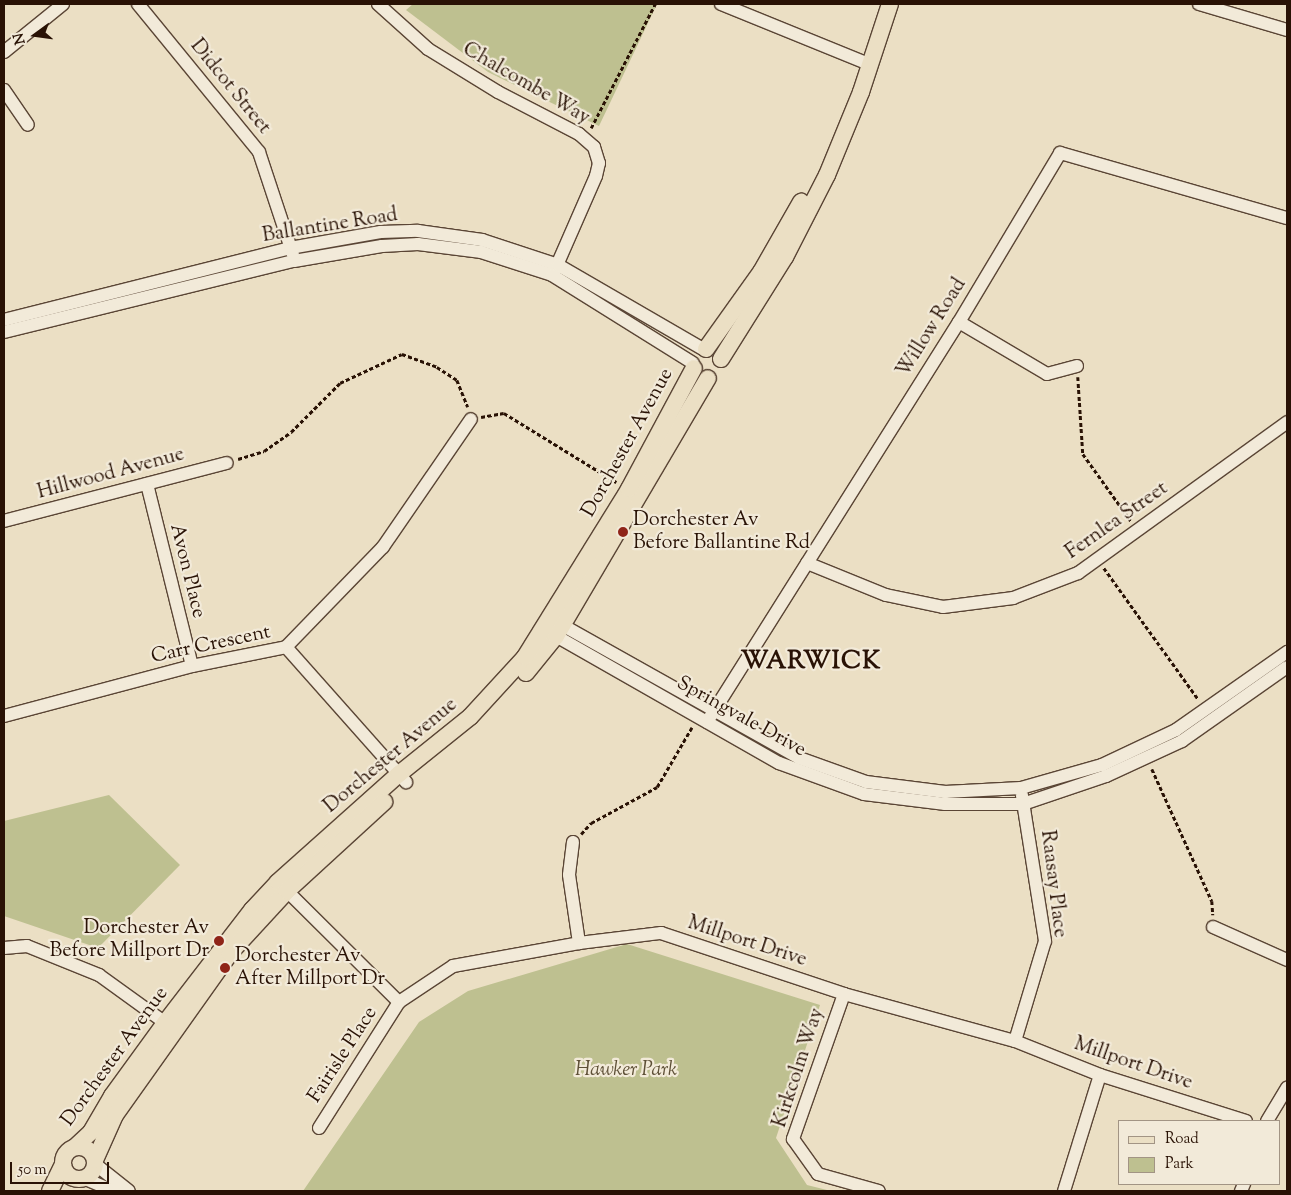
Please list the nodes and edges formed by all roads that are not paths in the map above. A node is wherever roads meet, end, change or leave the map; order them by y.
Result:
1 (63, 4) edge
2 (138, 4) edge
3 (378, 4) edge
4 (722, 4) edge
5 (879, 4) edge
6 (890, 4) edge
7 (1198, 4) edge
8 (1287, 30) edge
9 (4, 52) edge
10 (864, 62) junction
11 (4, 90) edge
12 (28, 125) dead end
13 (1287, 218) edge
14 (292, 254) junction
15 (555, 270) junction
16 (4, 320) edge
17 (959, 322) junction
18 (4, 332) edge
19 (699, 357) junction
20 (721, 359) junction
21 (1077, 366) road end
22 (708, 378) junction
23 (471, 419) road end
24 (1287, 422) edge
25 (227, 462) road end
26 (146, 484) junction
27 (4, 521) edge
28 (807, 563) junction
29 (553, 627) junction
30 (286, 647) junction
31 (1287, 652) edge
32 (192, 666) junction
33 (1287, 667) edge
34 (4, 716) edge
35 (707, 717) junction
36 (402, 778) junction
37 (1022, 788) junction
38 (1023, 804) junction
39 (573, 842) road end
40 (282, 887) junction
41 (1214, 926) road end
42 (579, 943) junction
43 (4, 948) edge
44 (1287, 960) edge
45 (844, 994) junction
46 (399, 1002) junction
47 (170, 1026) junction
48 (1015, 1042) junction
49 (1100, 1075) junction
50 (1287, 1088) edge
51 (1243, 1120) edge
52 (1268, 1120) edge
53 (319, 1128) dead end
54 (74, 1147) junction
55 (95, 1162) junction
56 (63, 1164) junction
57 (80, 1178) junction
58 (50, 1191) edge
59 (66, 1191) edge
60 (114, 1191) edge
61 (129, 1191) edge
62 (879, 1191) edge
63 (1064, 1191) edge

1 - 9 street
2 - 14 street, Didcot Street
3 - 15 street, Chalcombe Way
4 - 10 street
5 - 10 main road, Dorchester Avenue
6 - 10 main road, Dorchester Avenue
7 - 8 street
10 - 19 main road, Dorchester Avenue
10 - 20 main road, Dorchester Avenue
11 - 12 street
13 - 17 street, Willow Road
14 - 15 street, Ballantine Road
14 - 16 street, Ballantine Road
14 - 18 street, Ballantine Road
15 - 19 street, Ballantine Road
17 - 21 street
17 - 28 street, Willow Road
19 - 20 main road
19 - 22 main road, Dorchester Avenue
19 - 29 main road, Dorchester Avenue
20 - 22 main road, Dorchester Avenue
22 - 29 main road, Dorchester Avenue
23 - 30 street, Carr Crescent
24 - 28 street, Fernlea Street
25 - 26 street, Hillwood Avenue
26 - 27 street, Hillwood Avenue
26 - 32 street, Avon Place
28 - 35 street, Willow Road
29 - 35 street, Springvale Drive
29 - 36 main road, Dorchester Avenue
30 - 32 street, Carr Crescent
30 - 36 street
31 - 37 street, Springvale Drive
32 - 34 street, Carr Crescent
33 - 38 street, Springvale Drive
35 - 37 street, Springvale Drive
35 - 38 street, Springvale Drive
36 - 40 main road, Dorchester Avenue
37 - 38 street, Raasay Place
38 - 48 street, Raasay Place
39 - 42 street
40 - 46 street
40 - 47 main road, Dorchester Avenue
41 - 44 street
42 - 45 street, Millport Drive
42 - 46 street, Millport Drive
43 - 47 street
45 - 48 street, Millport Drive
45 - 62 street, Kirkcolm Way
46 - 53 street, Fairisle Place
47 - 54 main road, Dorchester Avenue
47 - 55 main road, Dorchester Avenue
48 - 49 street, Millport Drive
49 - 51 street, Millport Drive
49 - 63 street
50 - 52 street
54 - 55 main road, Dorchester Avenue
54 - 56 main road, Dorchester Avenue
55 - 57 main road, Dorchester Avenue
55 - 61 street
56 - 57 main road
56 - 58 main road, Dorchester Avenue
57 - 59 main road, Dorchester Avenue
57 - 60 street

